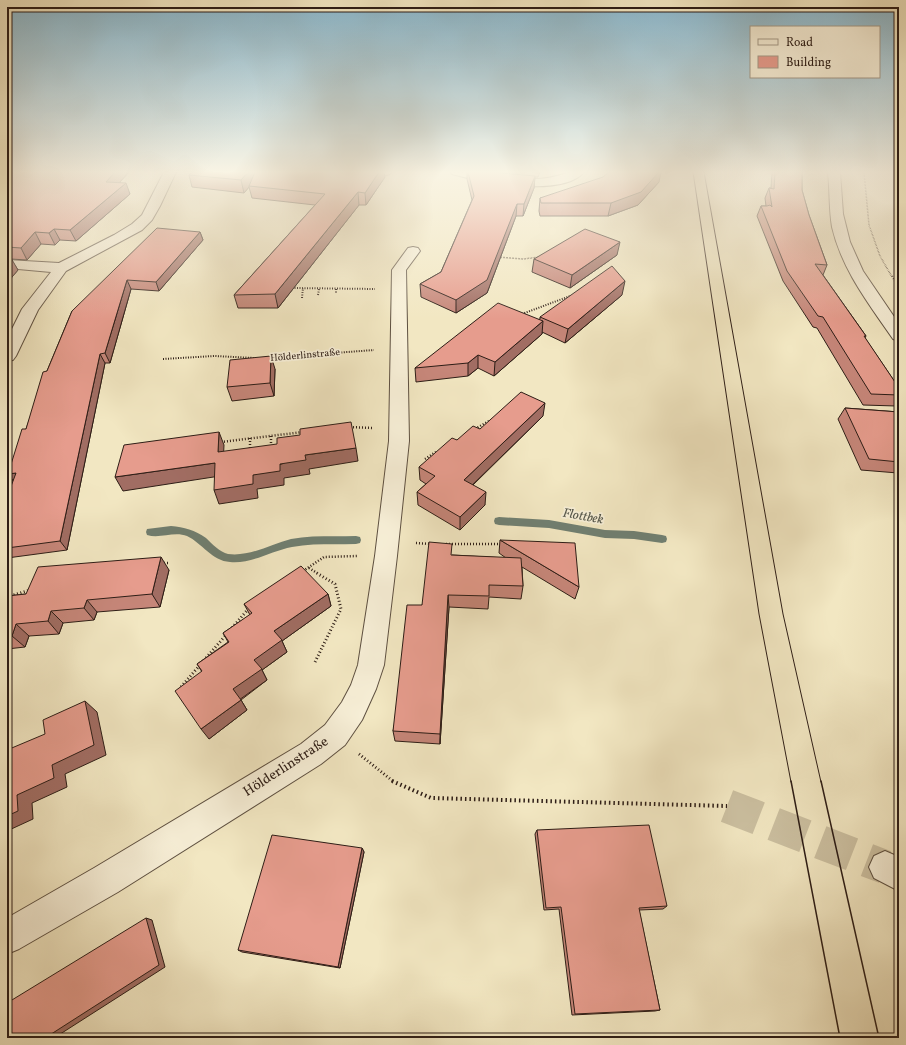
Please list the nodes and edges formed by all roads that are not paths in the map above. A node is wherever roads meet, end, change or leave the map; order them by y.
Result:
1 (143, 221) edge
2 (838, 221) edge
3 (413, 251) dead end
4 (7, 264) edge
5 (61, 268) junction
6 (899, 336) edge
7 (7, 356) edge
8 (7, 937) edge

1 - 5 street
2 - 6 street
3 - 8 street, Hölderlinstraße
4 - 5 street
5 - 7 street

